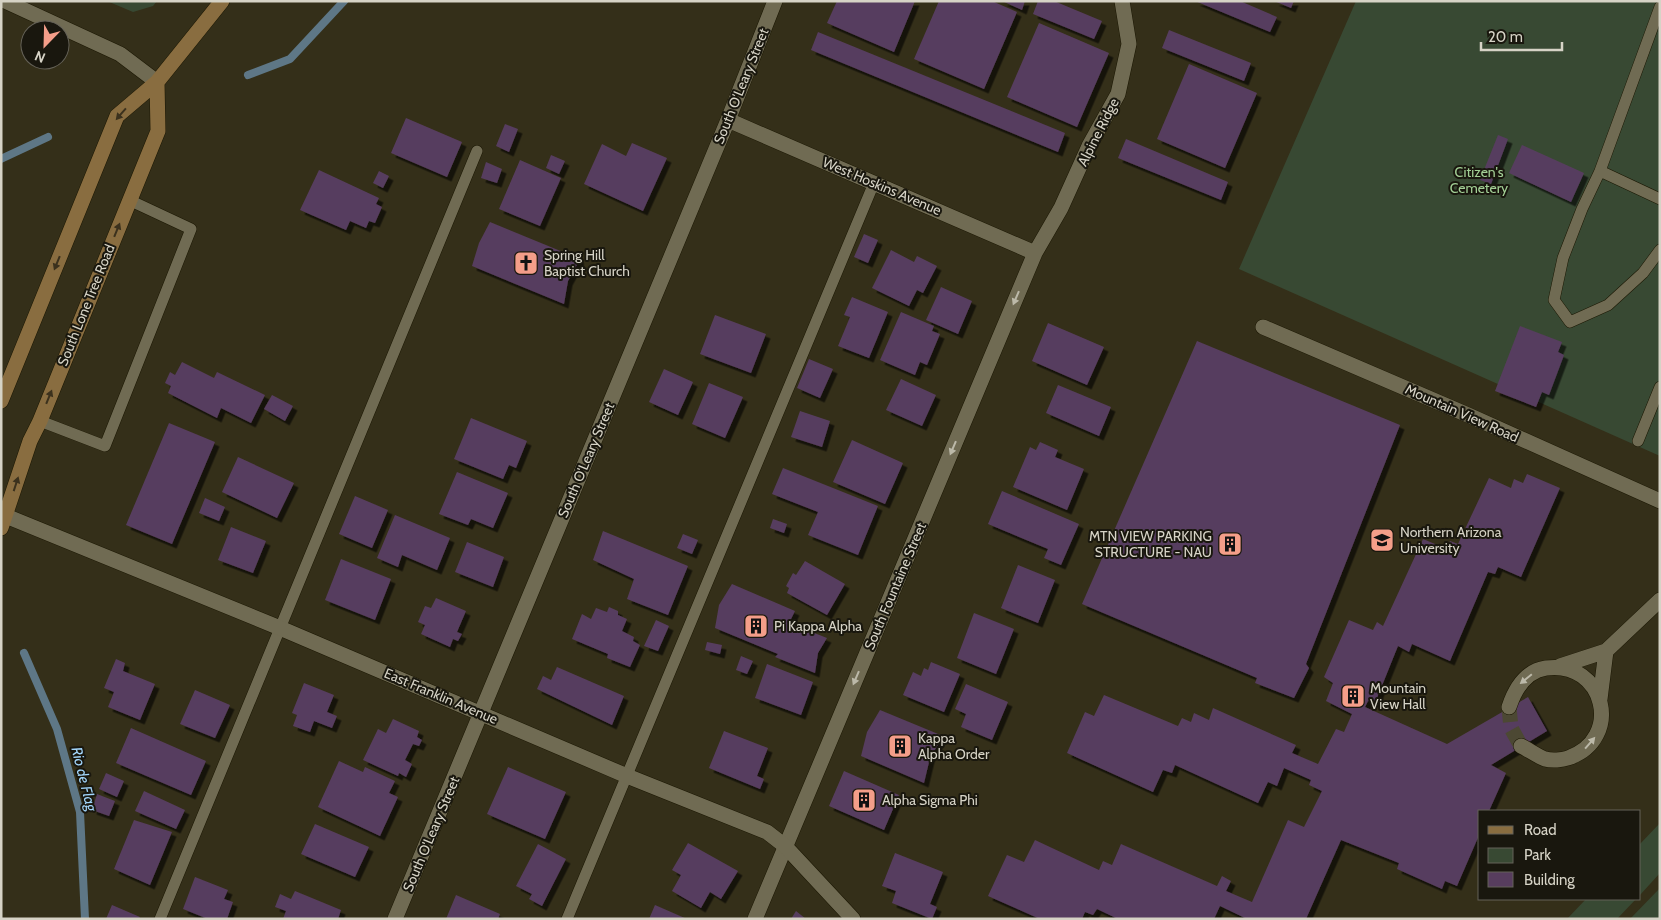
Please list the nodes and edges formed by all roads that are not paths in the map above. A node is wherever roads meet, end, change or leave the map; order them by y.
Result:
1 (6, 1) edge
2 (222, 1) edge
3 (775, 1) edge
4 (1122, 1) edge
5 (1660, 8) edge
6 (157, 82) junction
7 (728, 120) junction
8 (476, 151) dead end
9 (1600, 171) junction
10 (874, 182) junction
11 (1660, 199) edge
12 (129, 200) junction
13 (1660, 250) edge
14 (1035, 253) junction
15 (1263, 327) dead end
16 (1660, 387) edge
17 (1, 401) edge
18 (40, 421) junction
19 (1638, 441) dead end
20 (1660, 501) edge
21 (3, 519) edge
22 (1660, 600) edge
23 (280, 628) junction
24 (1606, 651) junction
25 (1558, 667) junction
26 (1600, 700) junction
27 (1509, 707) tunnel mouth
28 (482, 713) junction
29 (1522, 746) tunnel mouth
30 (627, 776) junction
31 (785, 846) junction
32 (160, 919) edge
33 (395, 919) edge
34 (567, 919) edge
35 (755, 919) edge
36 (853, 919) edge

1 - 6 street
2 - 6 main road
3 - 7 street, South O'Leary Street
4 - 14 street, Alpine Ridge
5 - 9 lane
6 - 12 main road, South Lone Tree Road
6 -> 17 main road
7 - 10 street, West Hoskins Avenue
7 - 28 street, South O'Leary Street
8 - 23 lane
9 - 11 lane
9 - 13 lane
10 - 14 street, West Hoskins Avenue
10 - 30 lane
18 -> 12 main road, South Lone Tree Road
12 - 18 lane
14 -> 31 street, South Fountaine Street
15 - 20 street, Mountain View Road
16 - 19 lane
21 -> 18 main road, South Lone Tree Road
21 - 23 street, East Franklin Avenue
22 - 24 street
23 - 28 street, East Franklin Avenue
23 - 32 lane
24 - 25 street
24 - 26 street
25 - 26 street
25 -> 27 street
29 -> 26 street
28 - 30 street, East Franklin Avenue
28 - 33 street, South O'Leary Street
30 - 31 street, East Franklin Avenue
30 - 34 lane
31 - 35 street, South Fountaine Street
31 - 36 street, East Franklin Avenue

